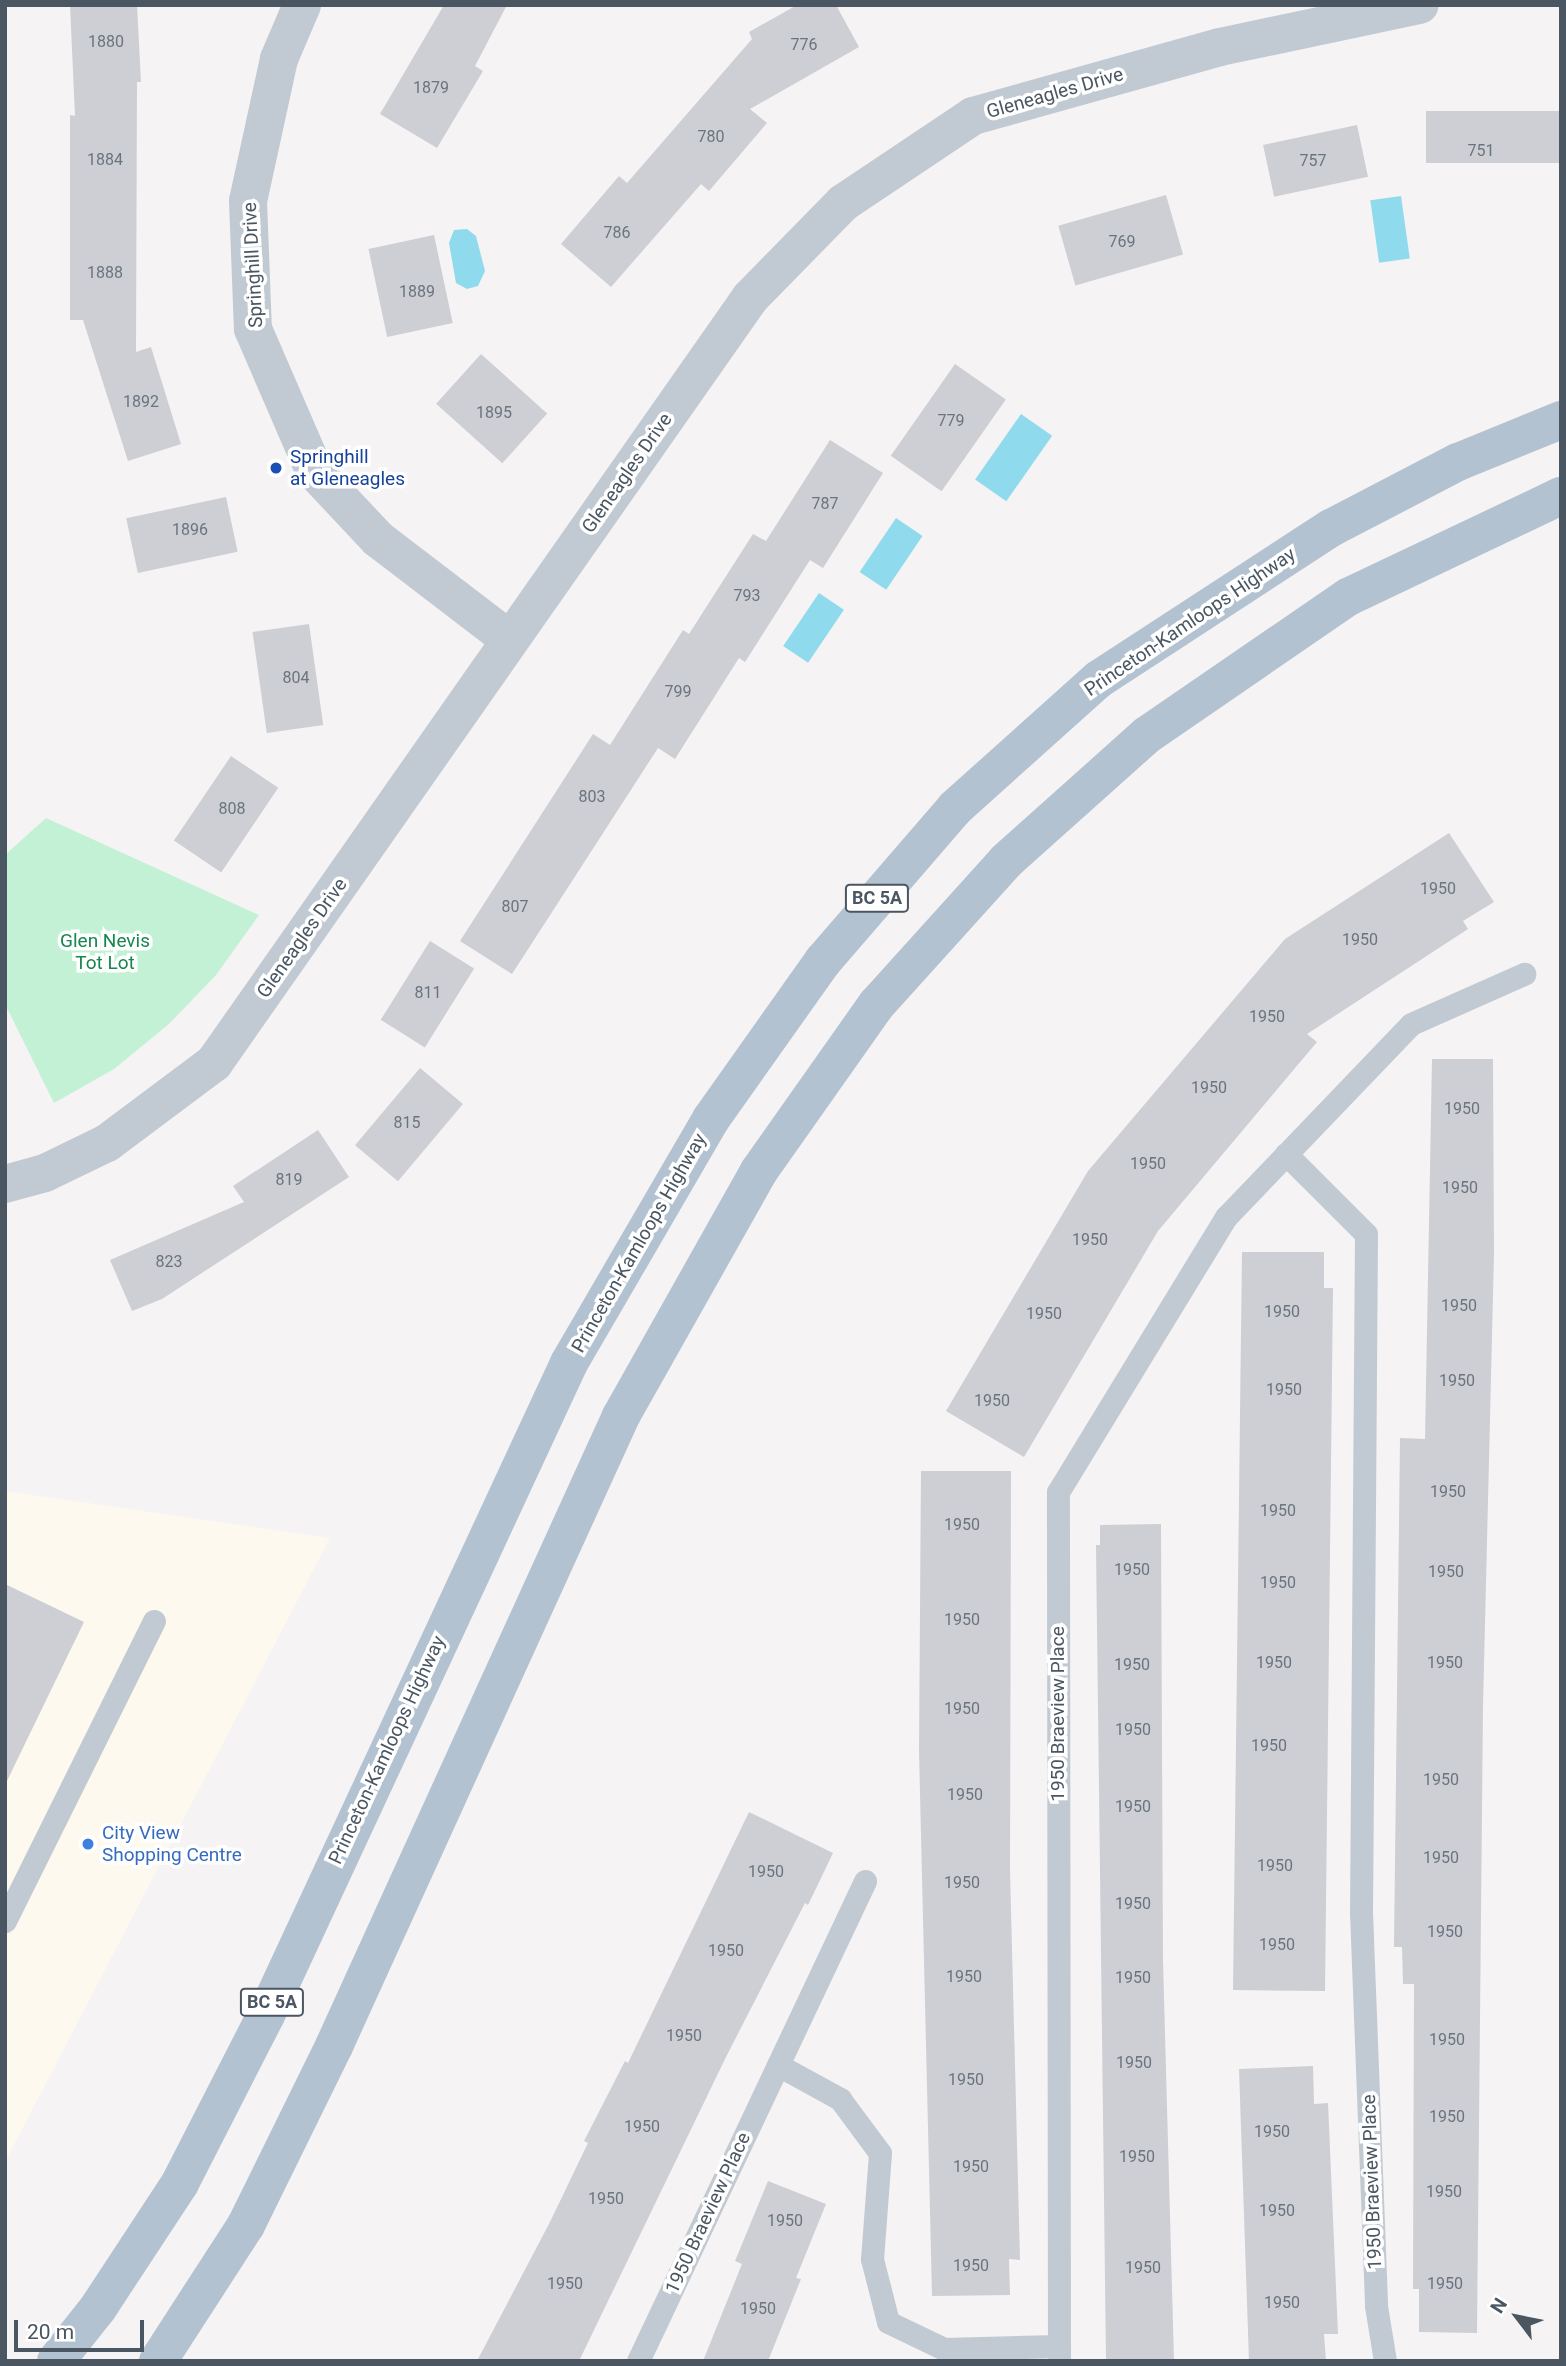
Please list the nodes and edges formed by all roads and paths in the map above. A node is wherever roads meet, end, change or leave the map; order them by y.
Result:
1 (302, 5) edge
2 (1418, 5) edge
3 (1561, 420) edge
4 (1561, 496) edge
5 (510, 640) junction
6 (1524, 974) dead end
7 (1286, 1154) junction
8 (5, 1184) edge
9 (154, 1621) dead end
10 (864, 1881) dead end
11 (5, 1921) edge
12 (778, 2065) junction
13 (1059, 2353) edge
14 (56, 2361) edge
15 (158, 2361) edge
16 (638, 2361) edge
17 (1385, 2361) edge

1 - 5 street, Springhill Drive
2 - 5 street, Gleneagles Drive
3 - 14 main road, Princeton-Kamloops Highway / BC 5A
4 - 15 main road
5 - 8 street, Gleneagles Drive
6 - 7 lane, 1950 Braeview Place
7 - 13 lane, 1950 Braeview Place
7 - 17 lane, 1950 Braeview Place
9 - 11 lane
10 - 12 lane, 1950 Braeview Place
12 - 13 lane, 1950 Braeview Place
12 - 16 lane, 1950 Braeview Place

